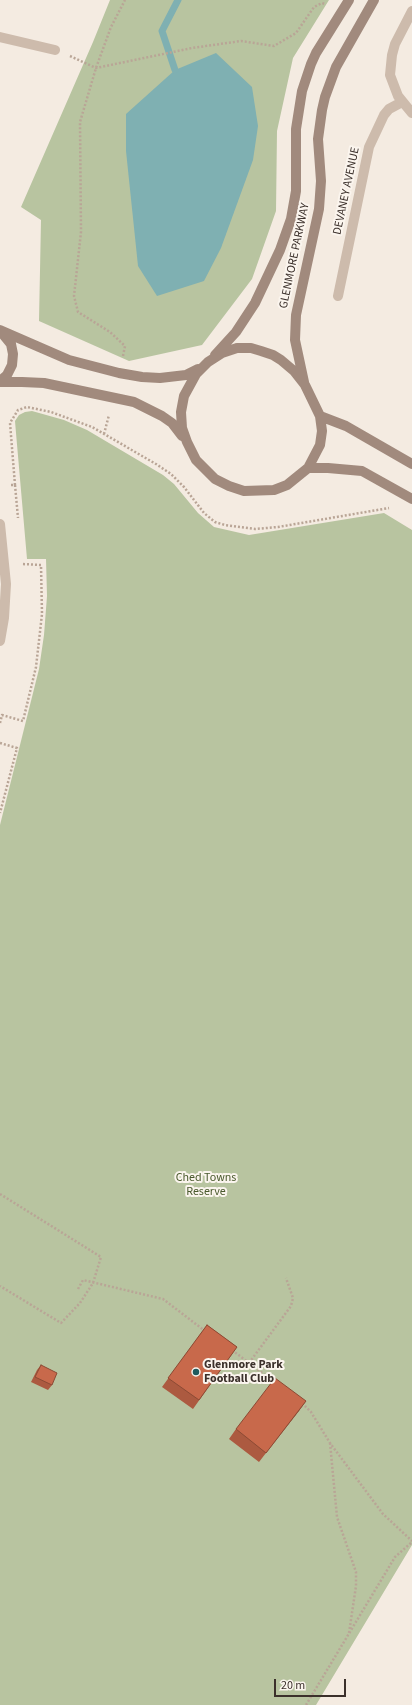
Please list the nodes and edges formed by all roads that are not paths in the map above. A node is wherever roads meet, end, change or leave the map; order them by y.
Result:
1 (349, 0) edge
2 (374, 0) edge
3 (412, 11) edge
4 (0, 37) edge
5 (55, 50) road end
6 (402, 102) junction
7 (412, 113) edge
8 (338, 296) dead end
9 (0, 331) edge
10 (206, 364) junction
11 (0, 382) edge
12 (305, 385) junction
13 (320, 416) junction
14 (187, 442) junction
15 (412, 464) edge
16 (308, 468) junction
17 (412, 499) edge
18 (0, 524) edge
19 (0, 641) edge

1 - 10 main road, GLENMORE PARKWAY
2 - 12 main road, GLENMORE PARKWAY
3 - 6 street
4 - 5 street
6 - 7 street
6 - 8 street, DEVANEY AVENUE
9 - 10 main road, GLENMORE PARKWAY
9 - 11 main road
10 - 12 main road
10 - 14 main road
11 - 14 main road
12 - 13 main road
13 - 15 main road
13 - 16 main road
14 - 16 main road
16 - 17 main road
18 - 19 street

